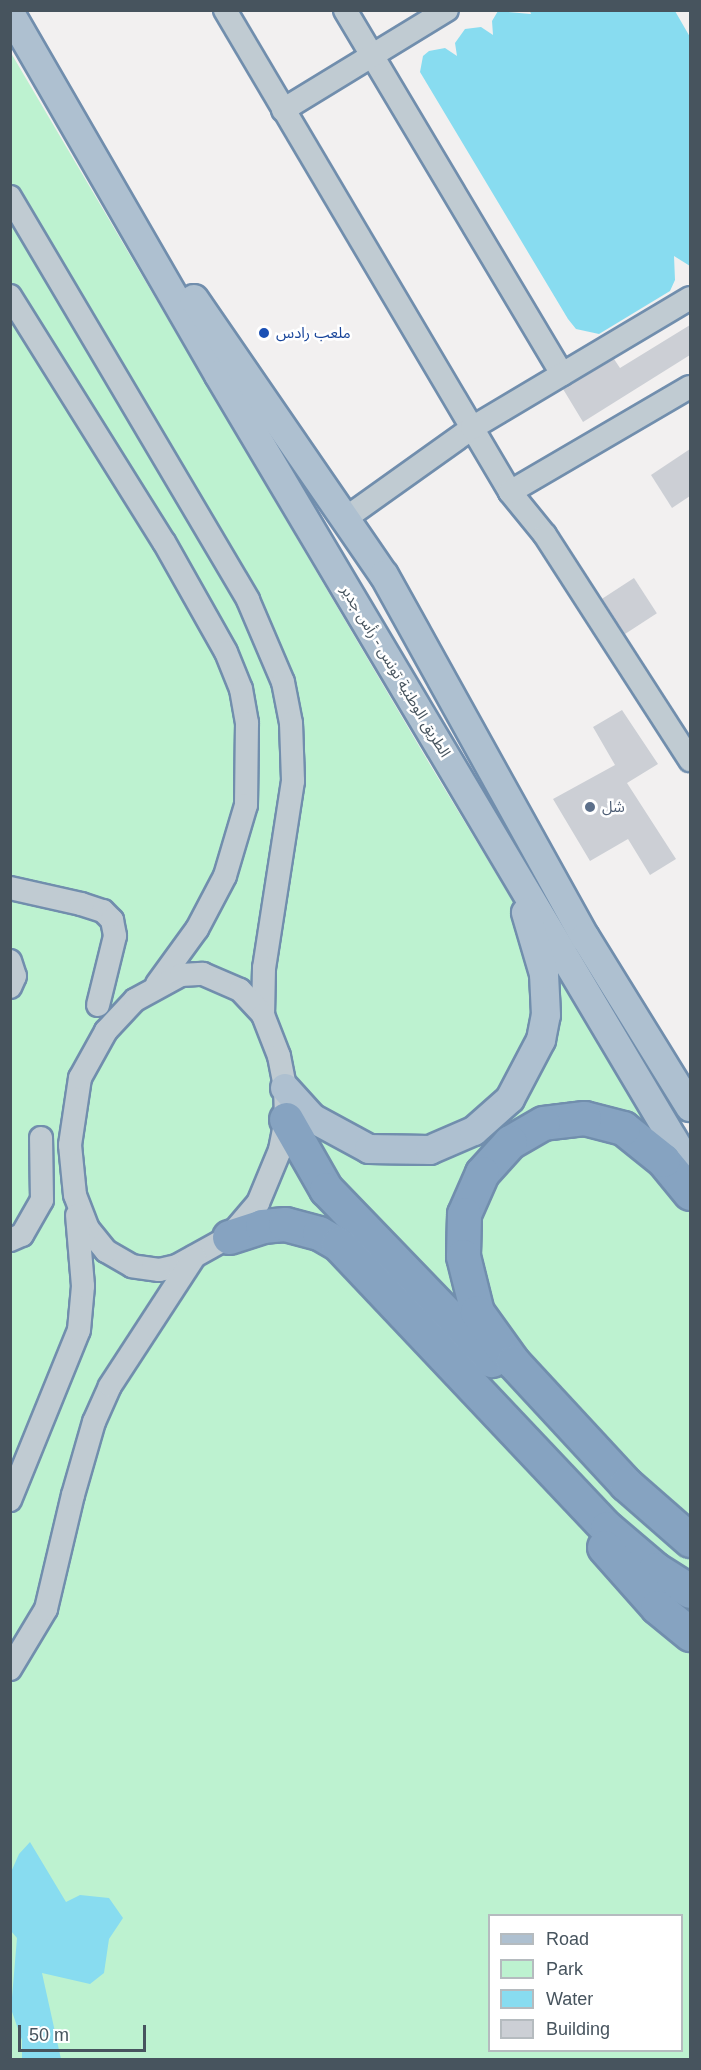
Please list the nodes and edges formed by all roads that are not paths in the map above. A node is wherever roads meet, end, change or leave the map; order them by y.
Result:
1 (225, 10) edge
2 (345, 10) edge
3 (447, 10) edge
4 (10, 13) edge
5 (371, 55) junction
6 (283, 110) junction
7 (105, 172) junction
8 (10, 197) edge
9 (10, 296) edge
10 (690, 298) edge
11 (562, 374) junction
12 (690, 387) edge
13 (472, 428) junction
14 (510, 492) junction
15 (345, 518) junction
16 (690, 760) edge
17 (465, 787) junction
18 (10, 888) edge
19 (10, 961) edge
20 (156, 986) junction
21 (10, 987) edge
22 (98, 1005) dead end
23 (263, 1015) junction
24 (637, 1024) junction
25 (690, 1086) edge
26 (286, 1103) junction
27 (690, 1107) edge
28 (40, 1138) dead end
29 (690, 1168) edge
30 (690, 1193) edge
31 (75, 1195) junction
32 (229, 1237) junction
33 (10, 1240) edge
34 (194, 1257) junction
35 (500, 1416) junction
36 (10, 1500) edge
37 (690, 1539) edge
38 (690, 1556) edge
39 (690, 1591) edge
40 (690, 1634) edge
41 (10, 1669) edge

1 - 6 street
2 - 5 street
3 - 5 street
4 - 7 main road, الطريق الوطنية تونس - رأس جدير
5 - 6 street
5 - 11 street
6 - 13 street
7 - 15 main road, الطريق الوطنية تونس - رأس جدير
7 - 17 main road, الطريق الوطنية تونس - رأس جدير
8 - 23 street
9 - 20 street
10 - 11 street
11 - 13 street
12 - 14 street
13 - 14 street
13 - 15 street
14 - 16 street
15 - 24 main road, الطريق الوطنية تونس - رأس جدير
17 - 26 main road
17 - 29 main road, الطريق الوطنية تونس - رأس جدير
18 - 22 street
19 - 21 street
20 - 23 street
20 - 31 street
23 - 26 street
24 - 25 main road
24 - 27 main road, الطريق الوطنية تونس - رأس جدير
26 - 32 street
26 - 38 highway
28 - 33 street
30 - 37 highway
31 - 34 street
31 - 36 street
32 - 34 street
32 - 35 highway
34 - 41 street
35 - 39 highway
35 - 40 highway

